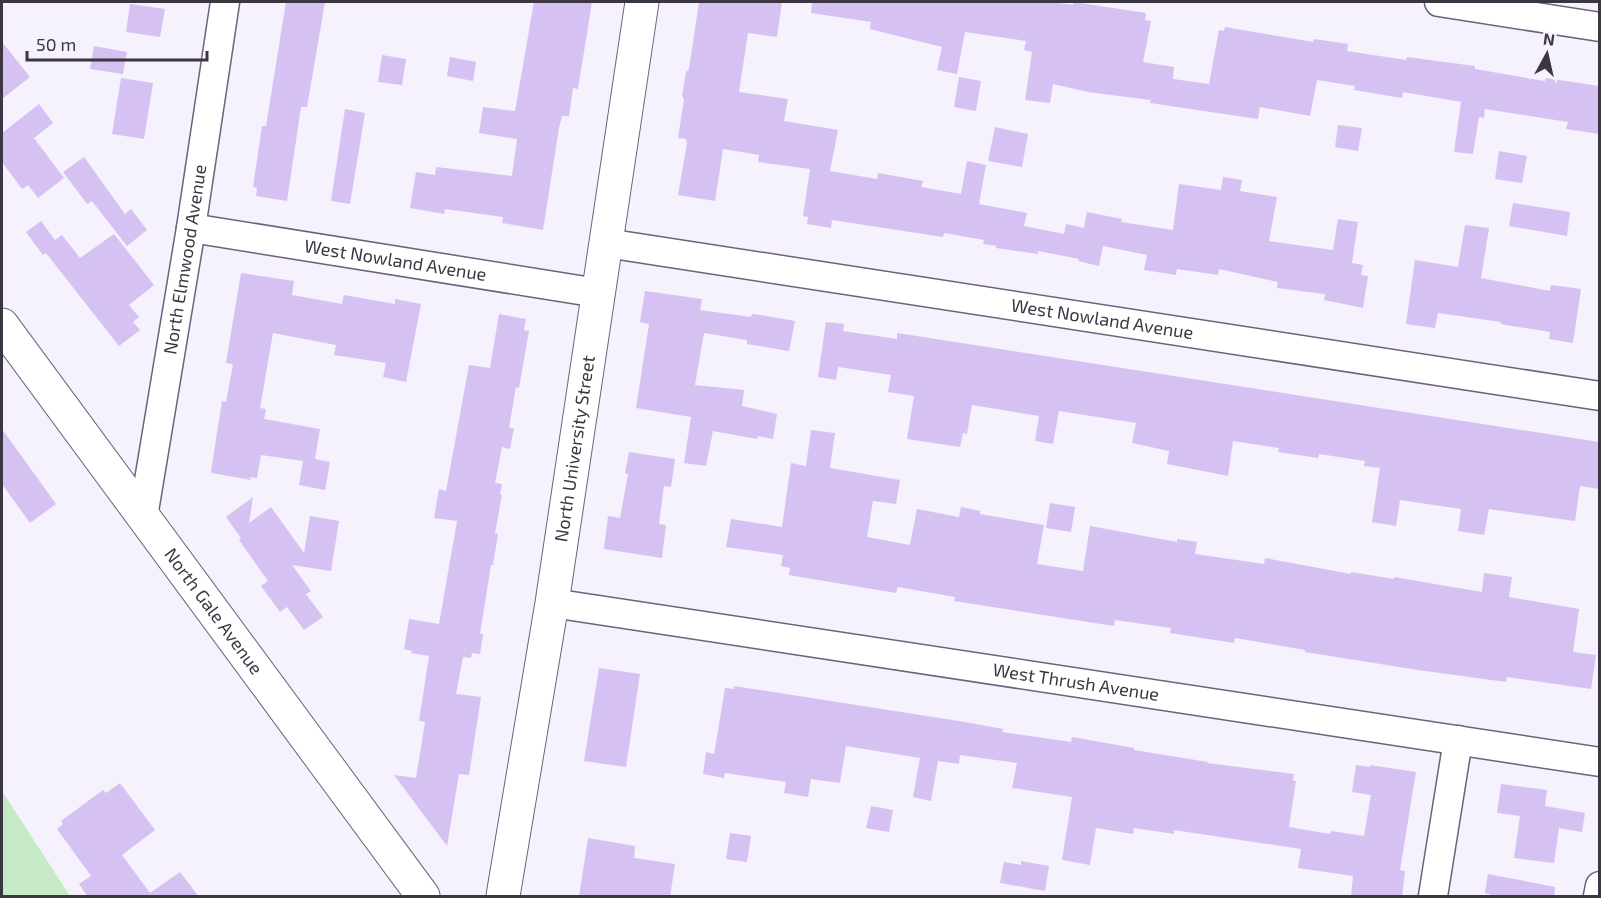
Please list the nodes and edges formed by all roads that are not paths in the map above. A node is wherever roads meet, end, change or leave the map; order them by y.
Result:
1 (225, 2) edge
2 (642, 2) edge
3 (1438, 2) edge
4 (1599, 27) edge
5 (191, 228) junction
6 (606, 243) junction
7 (598, 293) junction
8 (2, 325) edge
9 (1599, 396) edge
10 (143, 517) junction
11 (552, 603) junction
12 (1458, 740) junction
13 (1599, 762) edge
14 (1599, 886) edge
15 (423, 897) edge
16 (503, 897) edge
17 (1433, 897) edge
18 (1598, 897) edge

1 - 5 street, North Elmwood Avenue
2 - 6 main road, North University Street
3 - 4 street
5 - 7 street, West Nowland Avenue
5 - 10 street, North Elmwood Avenue
6 - 7 main road, North University Street
6 - 9 street, West Nowland Avenue
7 - 11 main road, North University Street
8 - 10 main road, North Gale Avenue
10 - 15 main road, North Gale Avenue
11 - 12 street, West Thrush Avenue
11 - 16 main road, North University Street
12 - 13 street, West Thrush Avenue
12 - 17 street
14 - 18 street

